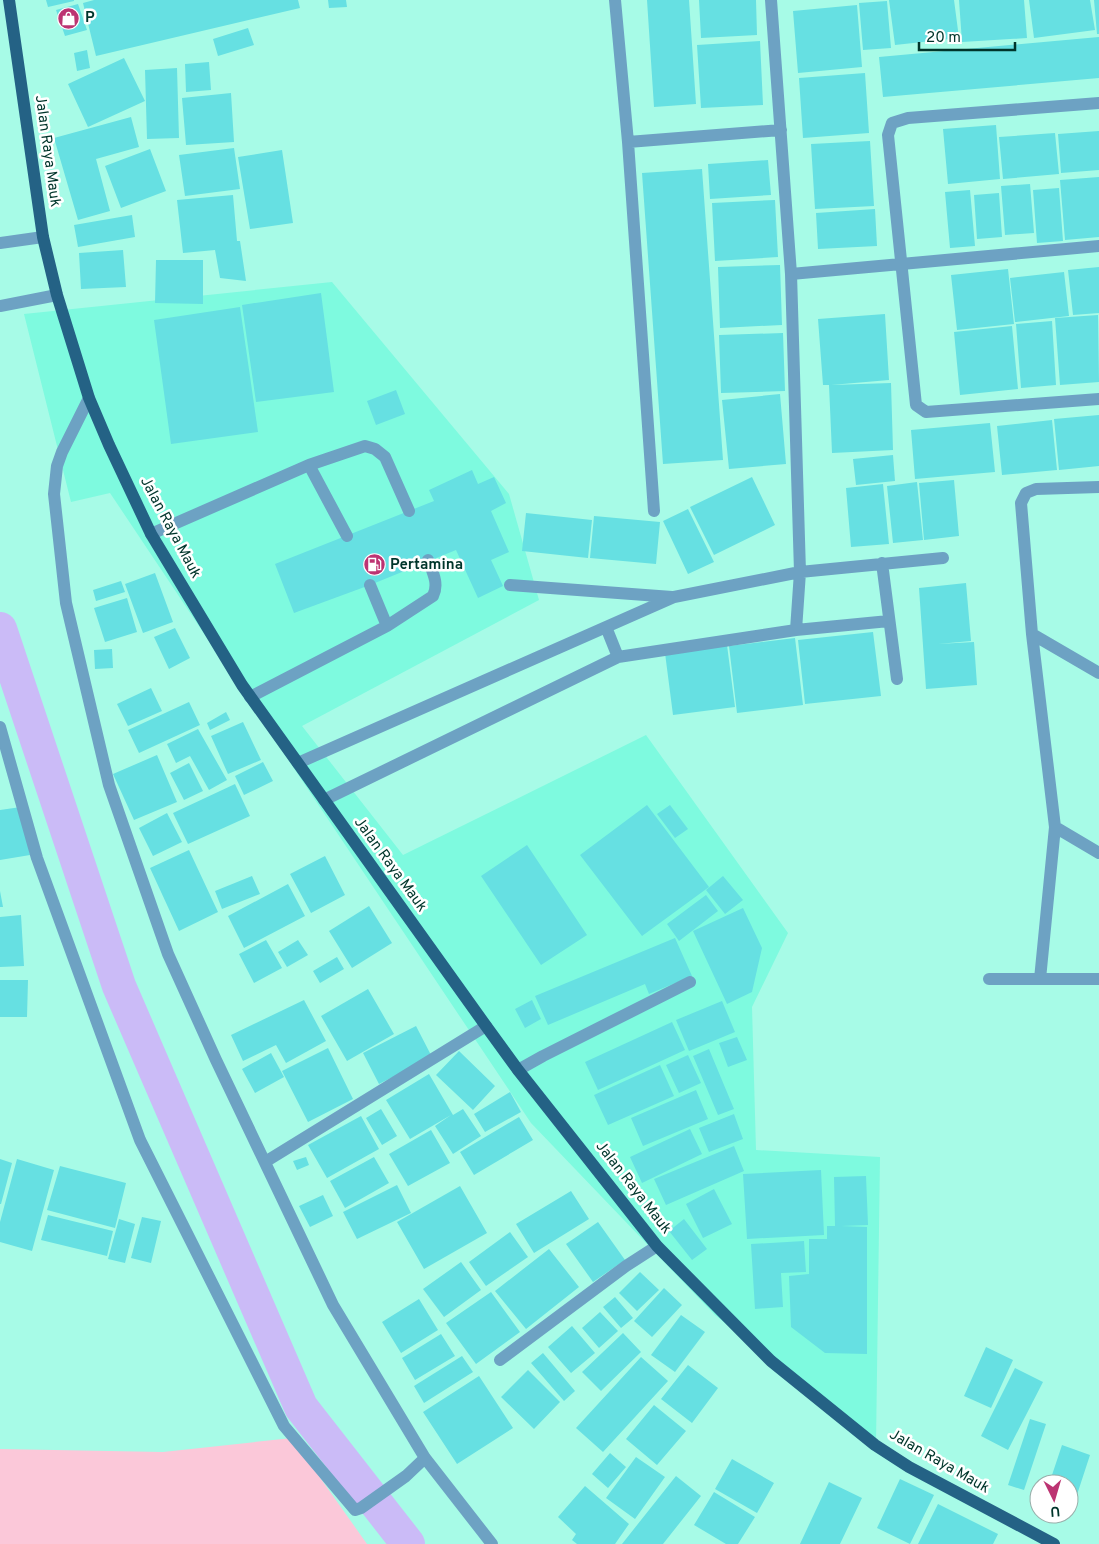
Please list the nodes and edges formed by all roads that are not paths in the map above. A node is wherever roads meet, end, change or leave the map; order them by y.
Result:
1 (9, 0) edge
2 (615, 0) edge
3 (771, 0) edge
4 (1099, 103) edge
5 (781, 130) junction
6 (628, 142) junction
7 (43, 237) junction
8 (0, 243) edge
9 (1099, 246) edge
10 (901, 265) junction
11 (791, 274) junction
12 (57, 295) junction
13 (0, 306) edge
14 (89, 398) junction
15 (1099, 399) edge
16 (309, 464) junction
17 (1099, 487) edge
18 (409, 511) dead end
19 (654, 511) dead end
20 (151, 534) junction
21 (347, 536) dead end
22 (943, 558) dead end
23 (428, 560) dead end
24 (882, 563) junction
25 (800, 572) junction
26 (370, 585) dead end
27 (510, 585) dead end
28 (674, 597) junction
29 (890, 621) junction
30 (388, 626) junction
31 (606, 627) junction
32 (796, 630) junction
33 (1032, 634) junction
34 (618, 657) junction
35 (1099, 673) edge
36 (897, 679) dead end
37 (250, 697) junction
38 (0, 727) edge
39 (298, 763) junction
40 (324, 800) junction
41 (1055, 828) junction
42 (1099, 853) edge
43 (989, 979) dead end
44 (1040, 979) junction
45 (1099, 979) edge
46 (690, 982) dead end
47 (486, 1026) junction
48 (518, 1070) junction
49 (265, 1162) junction
50 (657, 1246) junction
51 (500, 1360) dead end
52 (425, 1458) junction
53 (492, 1544) edge
54 (1054, 1544) edge

1 - 7 main road, Jalan Raya Mauk
2 - 6 street
3 - 5 street
4 - 10 street
5 - 6 street
5 - 11 street
6 - 19 street
7 - 8 street
7 - 12 main road, Jalan Raya Mauk
9 - 10 street
10 - 11 street
10 - 15 street
11 - 25 street
12 - 13 street
12 - 14 main road, Jalan Raya Mauk
14 - 20 main road, Jalan Raya Mauk
14 - 49 street
16 - 18 street
16 - 20 street
16 - 21 street
17 - 33 street
20 - 37 main road, Jalan Raya Mauk
22 - 24 street
23 - 30 street
24 - 25 street
24 - 29 street
25 - 28 street
25 - 32 street
26 - 30 street
27 - 28 street
28 - 31 street
29 - 32 street
29 - 36 street
30 - 37 street
31 - 34 street
31 - 39 street
32 - 34 street
33 - 35 street
33 - 41 street
34 - 40 street
37 - 39 main road, Jalan Raya Mauk
38 - 52 street
39 - 40 main road, Jalan Raya Mauk
40 - 47 main road, Jalan Raya Mauk
41 - 42 street
41 - 44 street
43 - 44 street
44 - 45 street
46 - 48 street
47 - 48 main road, Jalan Raya Mauk
47 - 49 street
48 - 50 main road, Jalan Raya Mauk
49 - 52 street
50 - 51 street
50 - 54 main road, Jalan Raya Mauk
52 - 53 street

